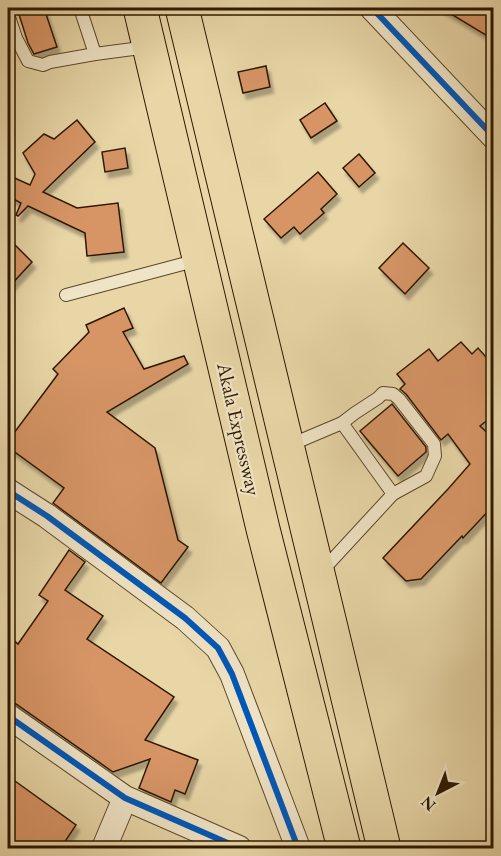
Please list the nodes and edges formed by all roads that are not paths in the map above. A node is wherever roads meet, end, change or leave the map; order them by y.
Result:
1 (80, 8) edge
2 (140, 8) edge
3 (372, 8) edge
4 (8, 14) edge
5 (186, 23) edge
6 (150, 47) junction
7 (95, 54) junction
8 (494, 137) edge
9 (199, 260) junction
10 (66, 295) dead end
11 (342, 423) junction
12 (288, 445) junction
13 (8, 491) edge
14 (393, 494) junction
15 (319, 575) junction
16 (276, 581) junction
17 (8, 716) edge
18 (125, 798) junction
19 (104, 849) edge
20 (239, 849) edge
21 (298, 849) edge
22 (344, 849) edge
23 (384, 849) edge

1 - 7 lane
2 - 6 main road, Akala Expressway
3 - 8 street
4 - 7 lane
5 - 6 main road
5 - 12 main road
6 - 7 lane
6 - 9 main road, Akala Expressway
9 - 10 lane
9 - 16 main road, Akala Expressway
11 - 12 lane
11 - 14 lane
11 - 14 lane
12 - 15 main road
13 - 21 street
14 - 15 lane
15 - 16 main road
15 - 23 main road
16 - 22 main road, Akala Expressway
17 - 18 street
18 - 19 street
18 - 20 street

